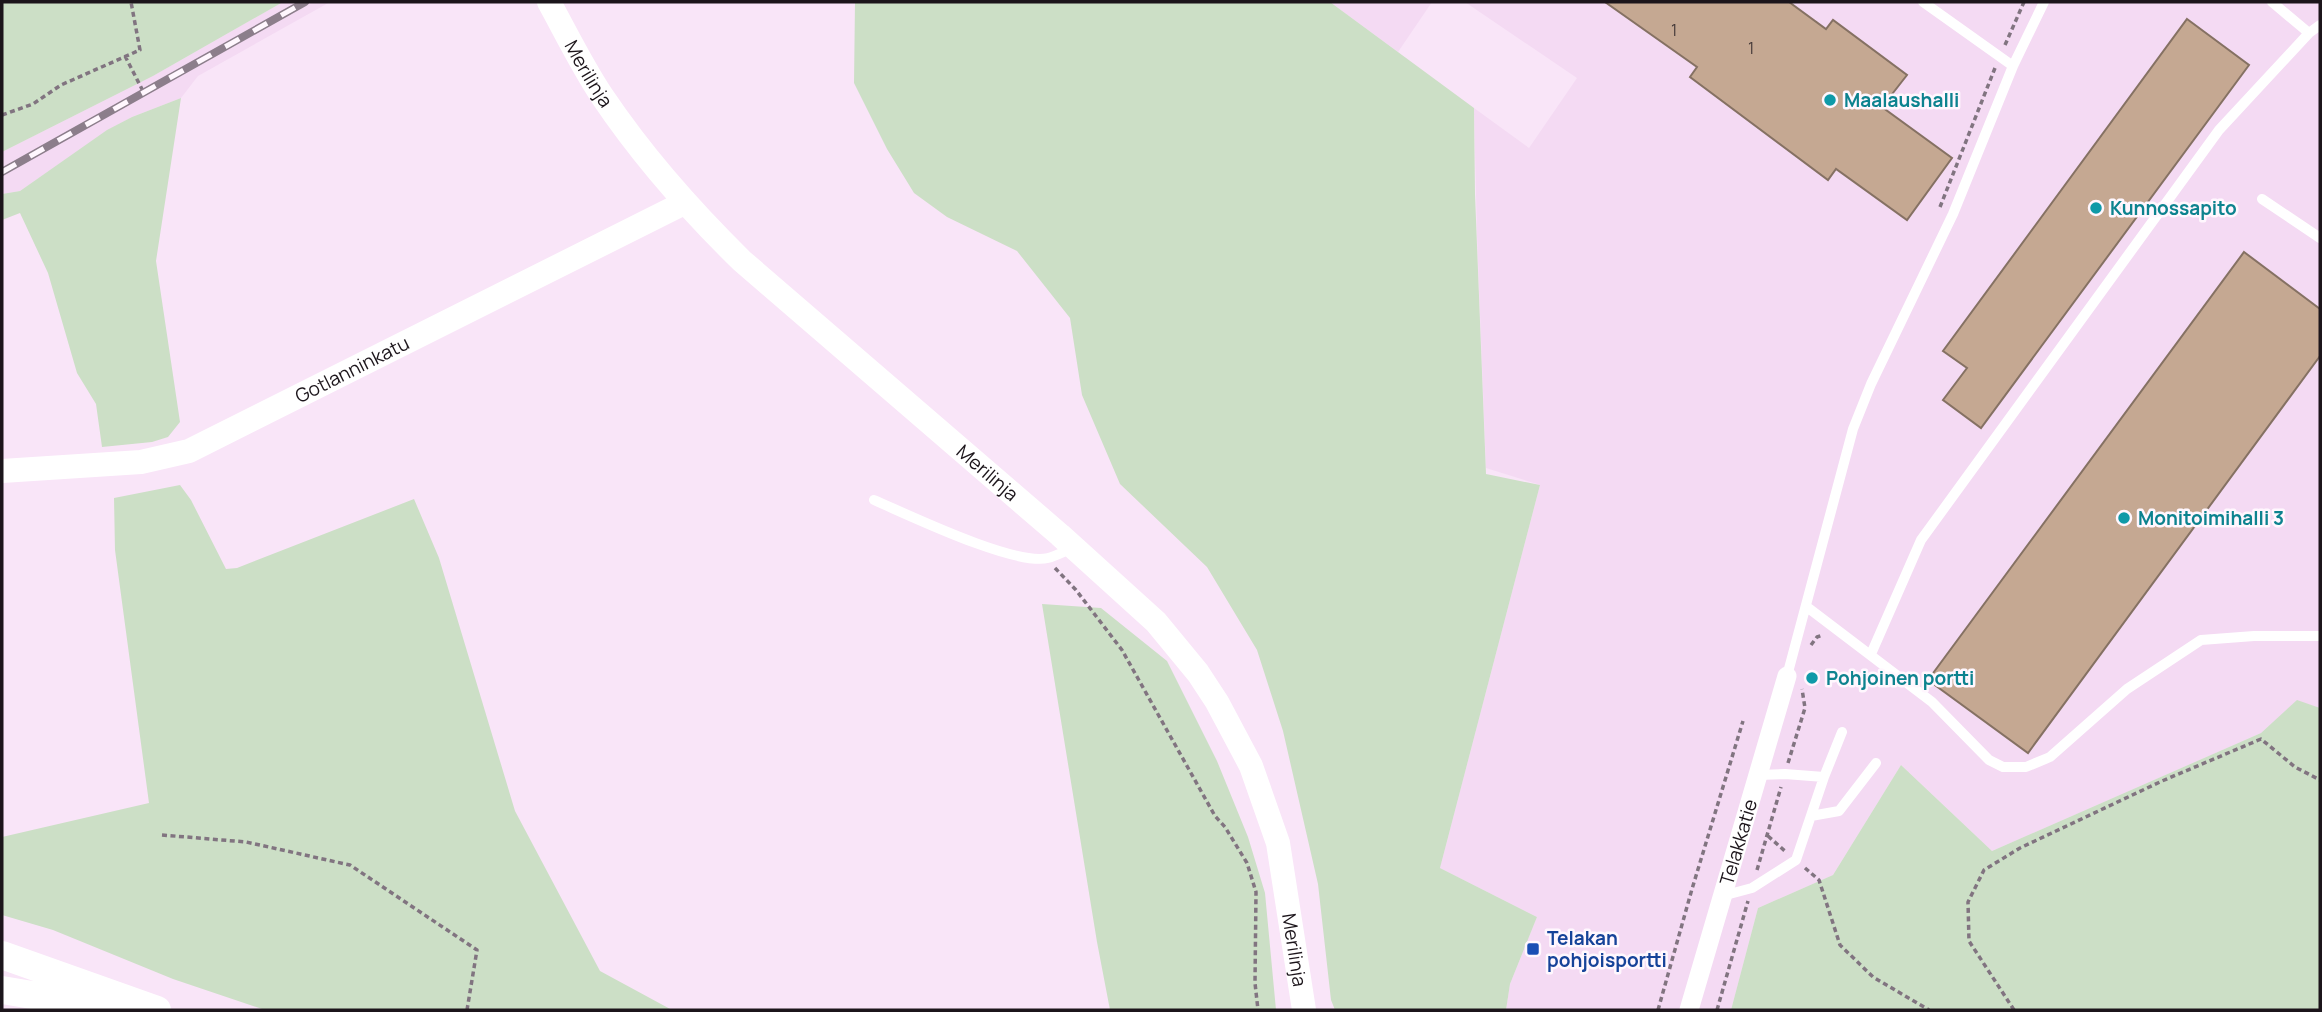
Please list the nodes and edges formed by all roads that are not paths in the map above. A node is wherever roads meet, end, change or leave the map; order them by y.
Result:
1 (549, 2) edge
2 (1923, 2) edge
3 (2044, 2) edge
4 (2272, 2) edge
5 (2320, 25) edge
6 (2309, 33) junction
7 (2013, 66) junction
8 (2262, 199) dead end
9 (684, 203) junction
10 (2320, 238) edge
11 (2, 471) edge
12 (874, 500) dead end
13 (1074, 547) junction
14 (1807, 607) junction
15 (2320, 636) edge
16 (1871, 654) junction
17 (1794, 677) joint
18 (1842, 732) dead end
19 (1876, 763) dead end
20 (1757, 775) junction
21 (1824, 778) junction
22 (1811, 816) junction
23 (1721, 896) junction
24 (7, 956) edge
25 (2, 990) edge
26 (125, 1010) edge
27 (158, 1010) edge
28 (1304, 1010) edge
29 (1689, 1010) edge

1 - 9 street, Merilinja
2 - 7 lane
3 - 7 lane
4 - 6 lane
5 - 6 lane
6 - 16 lane
7 - 14 lane
8 - 10 lane
9 - 11 street, Gotlanninkatu
9 - 13 street, Merilinja
12 - 13 lane
13 - 28 street, Merilinja
14 - 16 lane
14 - 17 lane
15 - 16 lane
17 - 20 street, Telakkatie
18 - 21 lane
19 - 22 lane
20 - 21 lane
20 - 23 street, Telakkatie
21 - 22 lane
22 - 23 lane
23 - 29 street, Telakkatie
24 - 27 main road
25 - 26 main road

